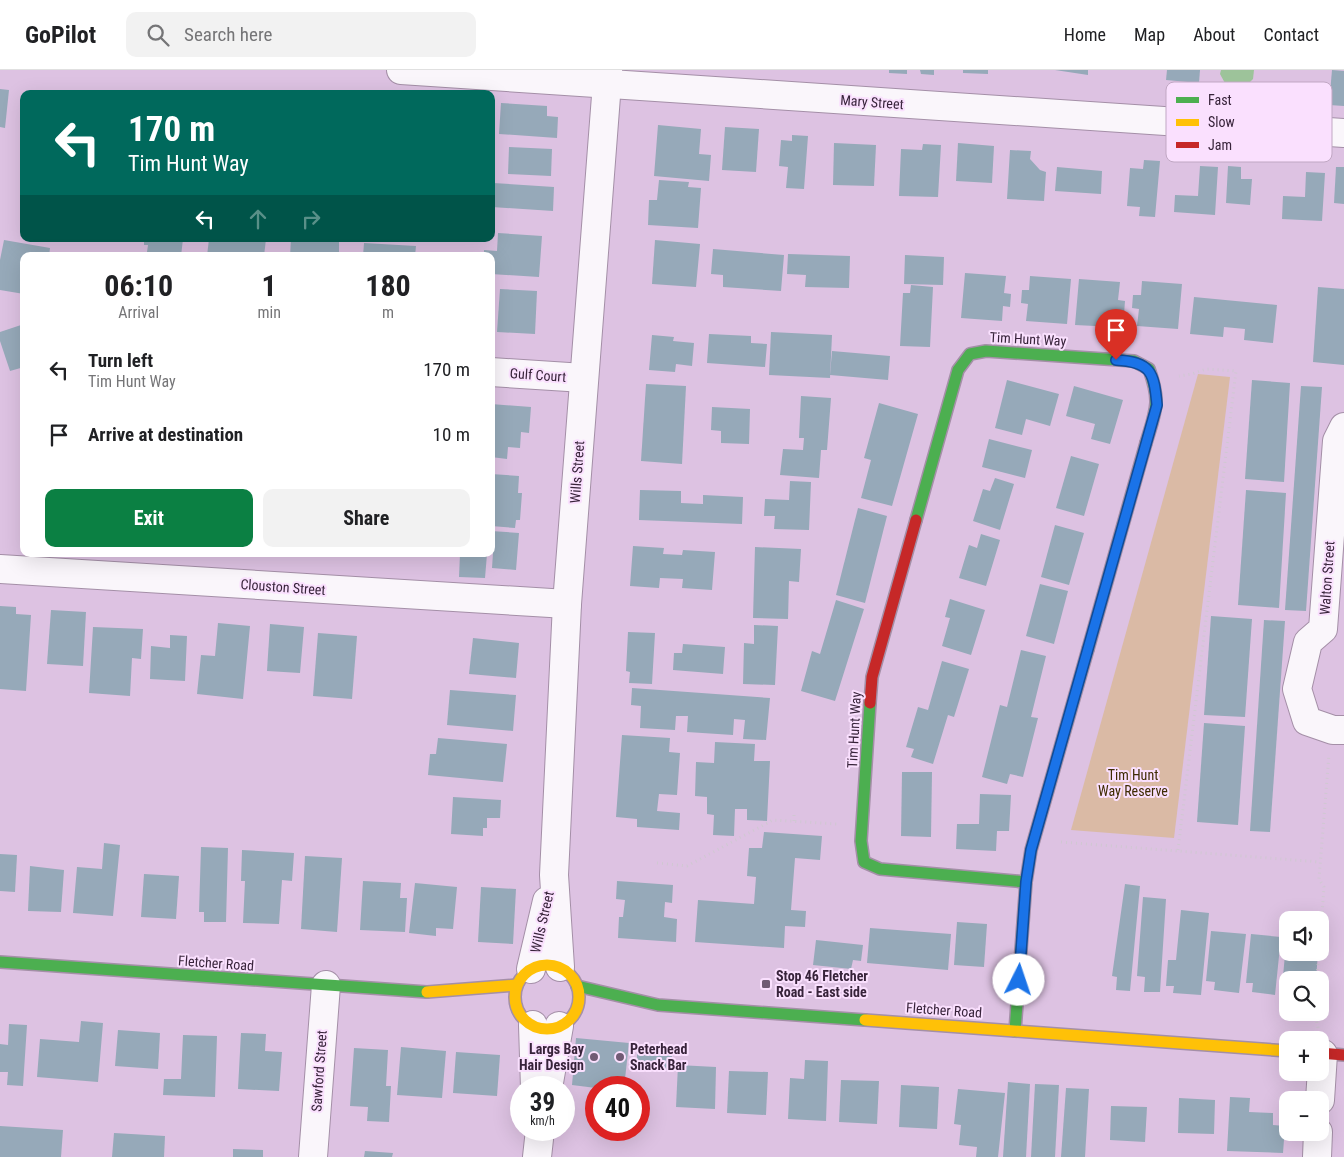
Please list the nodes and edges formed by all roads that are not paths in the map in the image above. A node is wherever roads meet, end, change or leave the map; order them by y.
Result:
1 (400, 70) edge
2 (607, 77) edge
3 (1166, 119) edge
4 (495, 372) edge
5 (584, 378) junction
6 (1344, 428) edge
7 (0, 569) edge
8 (567, 604) junction
9 (1336, 739) edge
10 (554, 875) junction
11 (1026, 882) junction
12 (0, 962) edge
13 (524, 977) junction
14 (569, 977) junction
15 (326, 985) junction
16 (431, 992) junction
17 (470, 1000) dead end
18 (658, 1005) junction
19 (504, 1008) dead end
20 (621, 1008) dead end
21 (554, 1017) junction
22 (1015, 1030) junction
23 (1279, 1050) edge
24 (539, 1076) edge
25 (549, 1076) edge
26 (1318, 1141) edge
27 (313, 1157) edge
28 (1317, 1157) edge

1 - 2 street, Mary Street
2 - 3 street, Mary Street
2 - 5 street, Wills Street
4 - 5 street, Gulf Court
5 - 8 street, Wills Street
6 - 9 street, Walton Street
7 - 8 street, Clouston Street
8 - 10 street, Wills Street
10 - 13 street, Wills Street
10 - 14 street, Wills Street
11 - 11 street, Tim Hunt Way
11 - 22 street, Tim Hunt Way
12 - 15 street, Fletcher Road
13 - 14 street
13 - 16 street, Fletcher Road
13 - 21 street
14 - 18 street, Fletcher Road
14 - 21 street
15 - 16 street, Fletcher Road
15 - 27 street, Sawford Street
16 - 17 street, Fletcher Road
18 - 20 street, Fletcher Road
18 - 22 street, Fletcher Road
19 - 21 street
21 - 24 street
21 - 25 street
22 - 23 street, Fletcher Road
26 - 28 street

